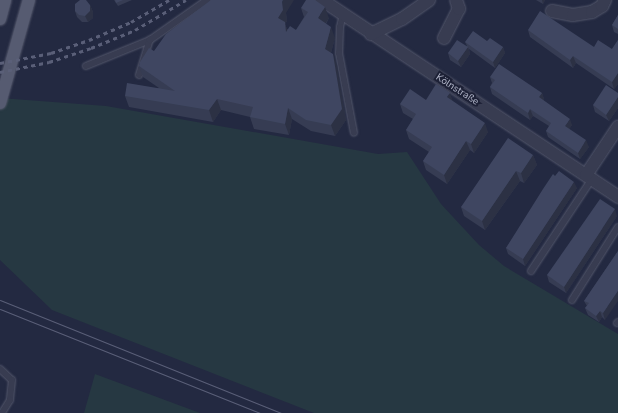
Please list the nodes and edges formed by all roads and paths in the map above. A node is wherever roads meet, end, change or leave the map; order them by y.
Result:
1 (5, 0) edge
2 (29, 0) edge
3 (207, 0) edge
4 (322, 0) edge
5 (429, 0) edge
6 (456, 0) edge
7 (605, 0) edge
8 (552, 11) dead end
9 (343, 14) junction
10 (0, 19) edge
11 (371, 34) junction
12 (444, 38) dead end
13 (150, 40) junction
14 (86, 66) dead end
15 (139, 75) edge
16 (0, 103) edge
17 (618, 128) edge
18 (354, 133) dead end
19 (589, 177) junction
20 (618, 197) edge
21 (618, 227) edge
22 (531, 271) dead end
23 (572, 300) dead end
24 (0, 369) edge
25 (2, 413) edge

1 - 10 main road
2 - 16 main road
3 - 13 lane
4 - 9 street, Kölnstraße
5 - 11 street
6 - 12 street
7 - 8 street
9 - 11 street, Kölnstraße
9 - 18 lane
11 - 19 street, Kölnstraße
13 - 14 lane
13 - 15 lane
17 - 19 street
19 - 20 street, Kölnstraße
19 - 22 lane
21 - 23 lane
24 - 25 lane

